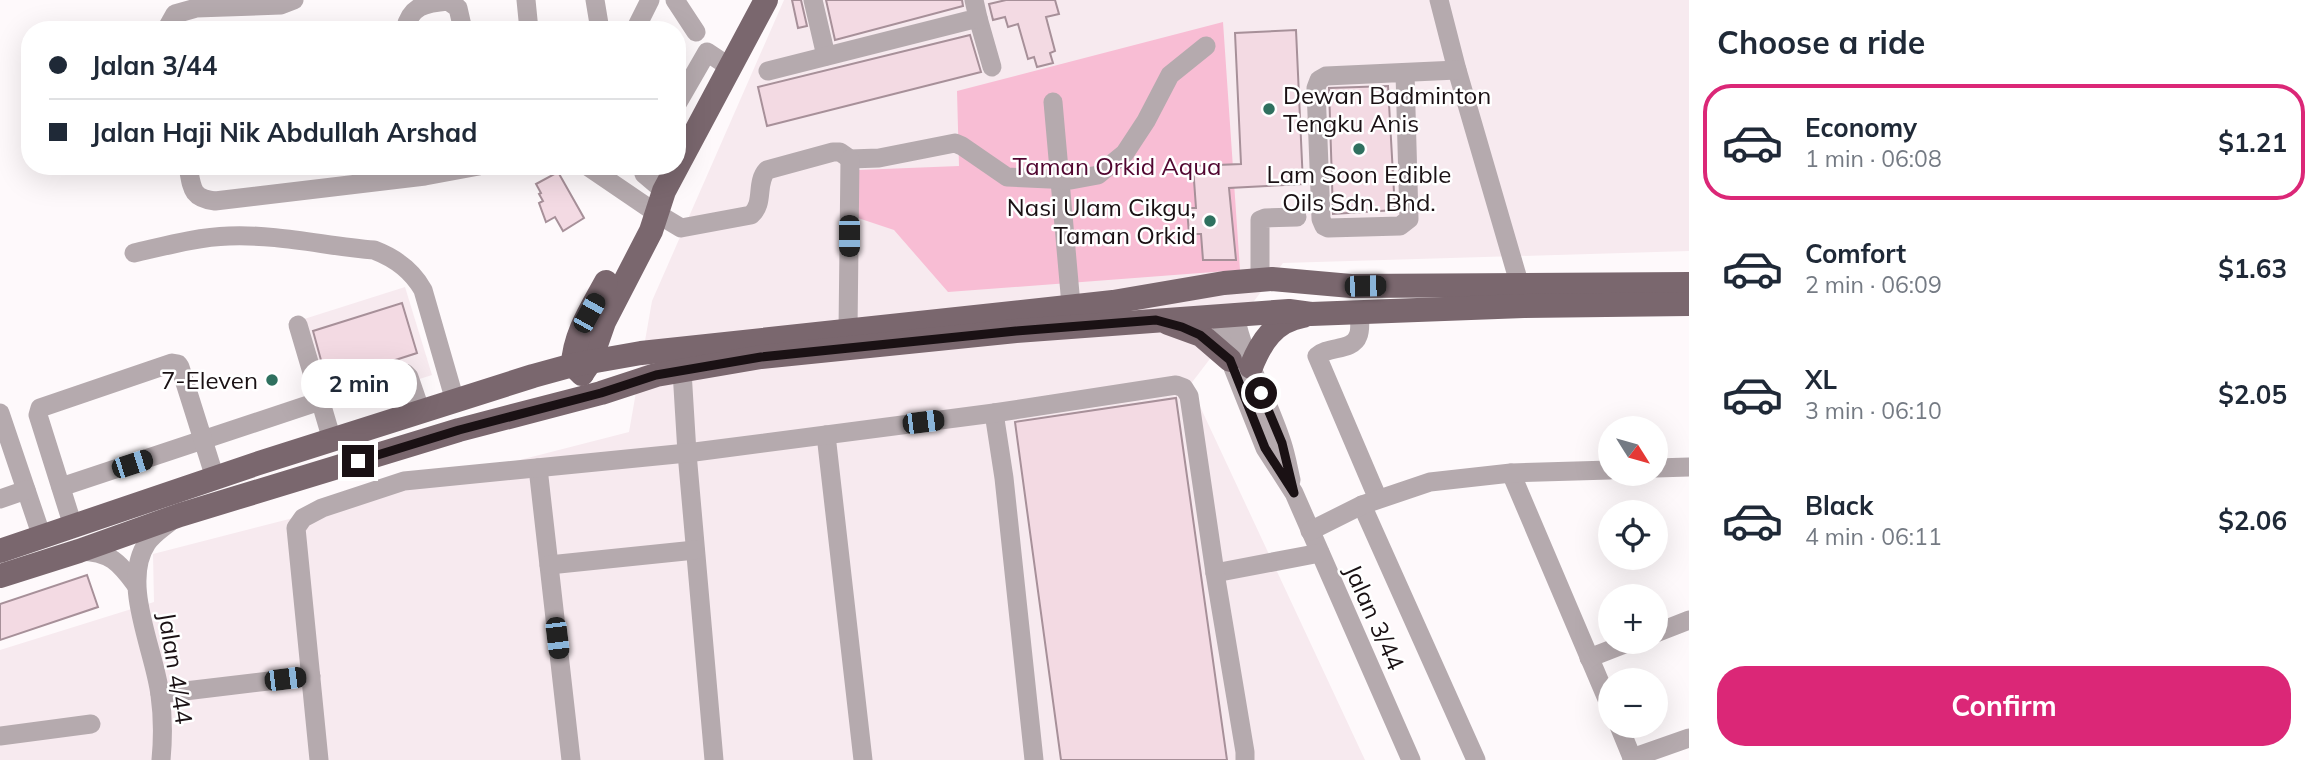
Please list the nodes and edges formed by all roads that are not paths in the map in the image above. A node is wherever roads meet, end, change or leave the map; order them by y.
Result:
1 (526, 0) edge
2 (595, 0) edge
3 (650, 0) edge
4 (675, 0) edge
5 (766, 0) edge
6 (813, 0) edge
7 (1439, 0) edge
8 (287, 2) edge
9 (196, 4) edge
10 (976, 9) edge
11 (171, 21) edge
12 (408, 21) edge
13 (461, 21) edge
14 (528, 21) edge
15 (598, 21) edge
16 (640, 21) edge
17 (696, 32) dead end
18 (1206, 46) dead end
19 (826, 56) junction
20 (992, 67) dead end
21 (731, 68) junction
22 (1457, 70) junction
23 (768, 71) dead end
24 (1405, 73) junction
25 (686, 88) edge
26 (1053, 102) dead end
27 (686, 151) edge
28 (850, 159) junction
29 (190, 175) edge
30 (396, 175) edge
31 (604, 175) edge
32 (644, 175) edge
33 (673, 175) edge
34 (1061, 179) junction
35 (657, 204) junction
36 (1297, 217) dead end
37 (134, 253) dead end
38 (1260, 280) junction
39 (1689, 284) edge
40 (1351, 286) junction
41 (1520, 286) junction
42 (1125, 299) junction
43 (1689, 304) edge
44 (1071, 305) junction
45 (600, 311) junction
46 (1226, 313) junction
47 (1360, 313) junction
48 (1311, 314) junction
49 (1156, 320) junction
50 (298, 325) dead end
51 (848, 330) junction
52 (641, 353) junction
53 (1240, 364) junction
54 (581, 367) junction
55 (682, 371) junction
56 (656, 375) junction
57 (485, 391) junction
58 (328, 399) junction
59 (455, 401) junction
60 (421, 412) junction
61 (0, 413) edge
62 (994, 413) junction
63 (459, 430) junction
64 (826, 435) junction
65 (332, 440) junction
66 (203, 442) junction
67 (687, 453) junction
68 (1689, 467) edge
69 (538, 468) junction
70 (1668, 468) edge
71 (1598, 470) edge
72 (1511, 473) junction
73 (215, 478) junction
74 (61, 487) junction
75 (26, 490) junction
76 (0, 499) edge
77 (1370, 502) junction
78 (180, 515) junction
79 (73, 526) junction
80 (1311, 531) junction
81 (42, 537) junction
82 (695, 550) junction
83 (0, 551) edge
84 (79, 551) junction
85 (1320, 553) junction
86 (549, 565) junction
87 (1215, 573) junction
88 (0, 576) edge
89 (136, 585) junction
90 (1689, 620) edge
91 (1668, 628) edge
92 (1599, 654) edge
93 (1589, 658) junction
94 (311, 676) junction
95 (1598, 679) edge
96 (160, 694) junction
97 (91, 724) dead end
98 (0, 736) edge
99 (1624, 738) edge
100 (1689, 738) edge
101 (1633, 759) edge
102 (161, 760) edge
103 (319, 760) edge
104 (571, 760) edge
105 (714, 760) edge
106 (863, 760) edge
107 (1034, 760) edge
108 (1245, 760) edge
109 (1411, 760) edge
110 (1476, 760) edge

1 - 14 street
2 - 15 street
3 - 16 street
4 - 17 street
5 - 21 main road
6 - 19 street
7 - 22 street
8 - 9 street
9 - 11 street
10 - 19 street
10 - 20 street
12 - 13 street
18 - 34 street
19 - 23 street
21 - 25 street
21 - 27 main road
22 - 24 street
22 - 41 street
24 - 24 street
26 - 34 street
28 - 34 street
28 - 35 street
28 - 51 street
29 - 30 street
31 - 35 street
32 - 35 street
33 - 35 main road
34 - 44 street
35 - 45 main road
36 - 38 street
37 - 59 street
38 - 40 main road
38 - 42 main road
39 - 41 main road
40 - 41 main road
40 - 46 main road
42 - 44 main road
42 - 46 main road
43 - 47 main road
44 - 51 main road
45 - 52 main road
45 - 54 main road
45 - 57 main road
46 - 48 main road
46 - 49 main road
46 - 53 street, Jalan 3/44
47 - 48 main road
47 - 77 street
48 - 53 main road
49 - 53 main road
49 - 55 main road
50 - 58 street
51 - 52 main road
52 - 54 main road
53 - 80 street, Jalan 3/44
54 - 56 main road
54 - 57 main road
54 - 63 main road
55 - 56 main road
55 - 67 street
56 - 63 main road
57 - 59 main road
58 - 60 street
58 - 65 street
58 - 66 street
59 - 60 main road
60 - 65 main road
61 - 75 street
62 - 64 street
62 - 87 street
62 - 107 street
63 - 78 main road
64 - 67 street
64 - 106 street
65 - 73 main road
66 - 73 street
66 - 74 street
66 - 74 street
67 - 69 street
67 - 82 street
68 - 70 street
69 - 86 street
69 - 94 street
71 - 72 street
72 - 77 street
72 - 93 street
73 - 79 main road
74 - 79 street
75 - 76 street
75 - 81 street
77 - 80 street
77 - 110 street
78 - 84 main road
78 - 89 street
79 - 81 main road
80 - 85 street, Jalan 3/44
81 - 83 main road
82 - 86 street
82 - 105 street
84 - 88 main road
84 - 89 street
85 - 87 street
85 - 109 street, Jalan 3/44
86 - 104 street
87 - 108 street
89 - 96 street, Jalan 4/44
90 - 91 street
92 - 93 street
93 - 95 street
94 - 96 street
94 - 103 street
96 - 102 street, Jalan 4/44
97 - 98 street
99 - 101 street
100 - 101 street

